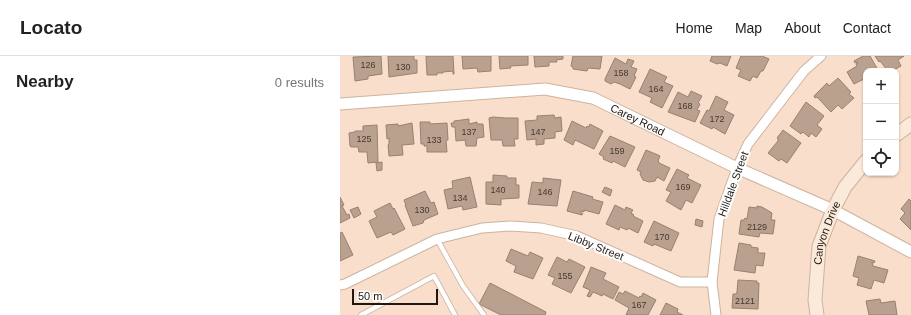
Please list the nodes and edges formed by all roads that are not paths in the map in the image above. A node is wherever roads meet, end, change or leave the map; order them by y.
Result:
1 (816, 57) edge
2 (340, 104) edge
3 (911, 124) edge
4 (899, 133) edge
5 (863, 165) edge
6 (737, 168) junction
7 (833, 210) junction
8 (437, 239) junction
9 (911, 252) edge
10 (712, 282) junction
11 (342, 285) edge
12 (361, 315) edge
13 (455, 315) edge
14 (484, 315) edge
15 (716, 315) edge
16 (817, 315) edge

1 - 6 street, Hilldale Street
2 - 6 street, Carey Road
3 - 4 main road
5 - 7 main road, Canyon Drive
6 - 7 street, Carey Road
6 - 10 street, Hilldale Street
7 - 9 street, Carey Road
7 - 16 main road, Canyon Drive
8 - 10 street, Libby Street
8 - 11 street, Libby Street
8 - 14 lane
10 - 15 street, Hilldale Street
12 - 13 lane

